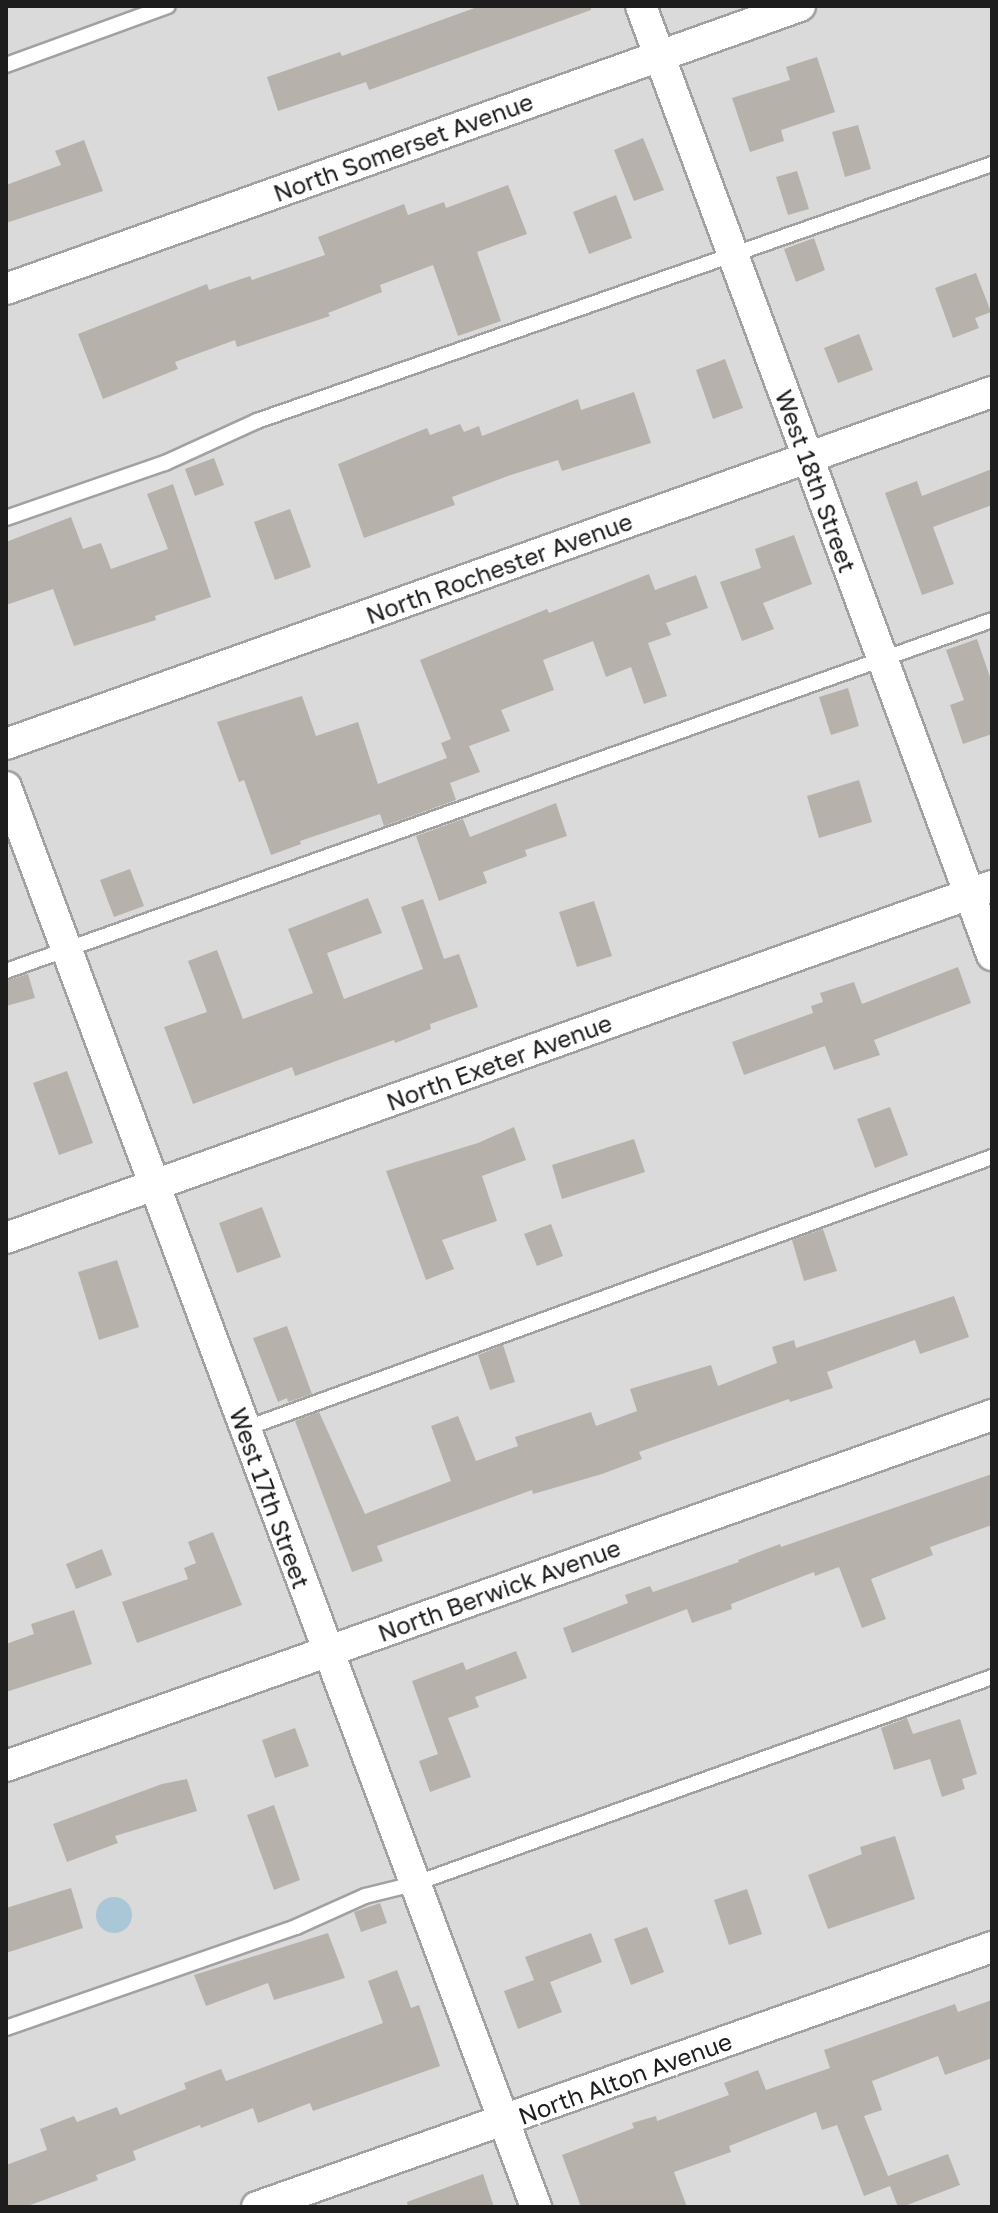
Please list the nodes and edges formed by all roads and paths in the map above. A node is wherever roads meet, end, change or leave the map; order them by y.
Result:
1 (168, 6) edge
2 (641, 6) edge
3 (800, 6) edge
4 (660, 56) junction
5 (6, 65) edge
6 (992, 164) edge
7 (733, 256) junction
8 (6, 289) edge
9 (992, 392) edge
10 (808, 458) junction
11 (6, 518) edge
12 (992, 620) edge
13 (882, 659) junction
14 (6, 744) edge
15 (6, 787) edge
16 (981, 890) edge
17 (66, 950) junction
18 (992, 955) edge
19 (6, 971) edge
20 (992, 1157) edge
21 (154, 1185) junction
22 (6, 1238) edge
23 (992, 1415) edge
24 (244, 1429) junction
25 (328, 1651) junction
26 (992, 1677) edge
27 (6, 1766) edge
28 (414, 1884) junction
29 (992, 1947) edge
30 (6, 2028) edge
31 (503, 2121) junction
32 (257, 2207) edge
33 (536, 2207) edge

1 - 5 lane
2 - 4 street, West 18th Street
3 - 4 street, North Somerset Avenue
4 - 7 street, West 18th Street
4 - 8 street, North Somerset Avenue
6 - 7 lane
7 - 10 street, West 18th Street
7 - 11 lane
9 - 10 street, North Rochester Avenue
10 - 13 street, West 18th Street
10 - 14 street, North Rochester Avenue
12 - 13 lane
13 - 16 street, West 18th Street
13 - 17 lane
15 - 17 street, West 17th Street
16 - 18 street, West 18th Street
16 - 21 street, North Exeter Avenue
17 - 19 lane
17 - 21 street, West 17th Street
20 - 24 lane
21 - 22 street, North Exeter Avenue
21 - 24 street, West 17th Street
23 - 25 street, North Berwick Avenue
24 - 25 street, West 17th Street
25 - 27 street, North Berwick Avenue
25 - 28 street, West 17th Street
26 - 28 lane
28 - 30 lane
28 - 31 street, West 17th Street
29 - 31 street, North Alton Avenue
31 - 32 street, North Alton Avenue
31 - 33 street, West 17th Street

